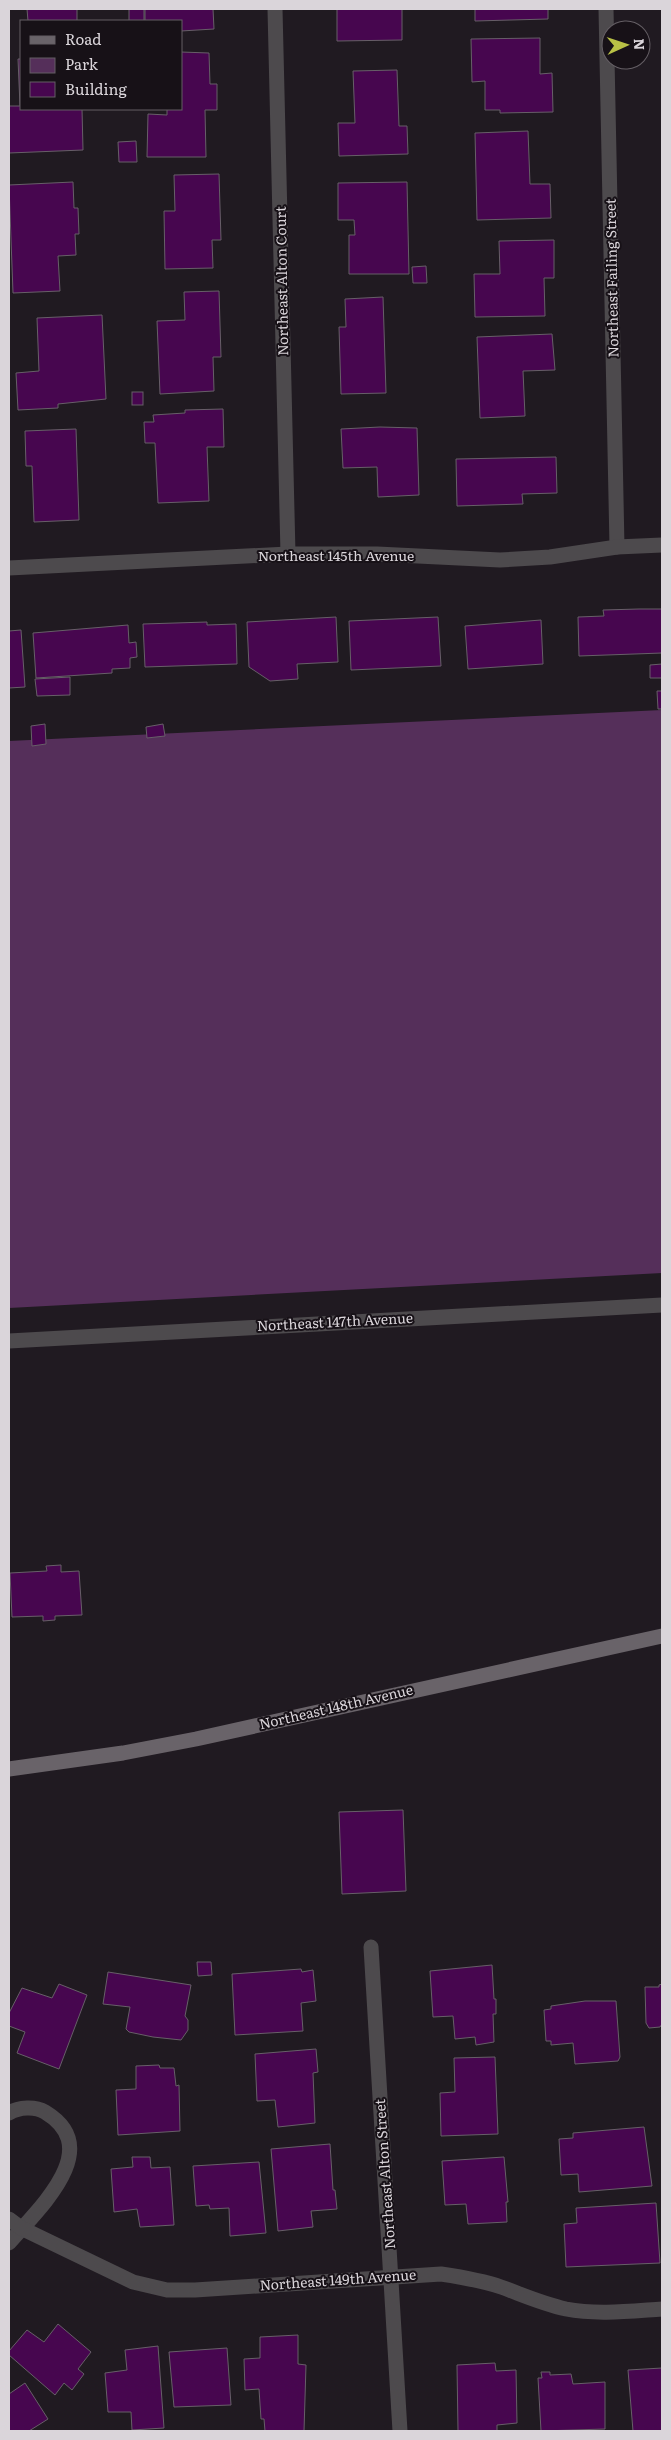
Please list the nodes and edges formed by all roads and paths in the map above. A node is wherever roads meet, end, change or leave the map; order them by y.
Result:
1 (275, 9) edge
2 (606, 9) edge
3 (662, 545) edge
4 (617, 547) junction
5 (288, 554) junction
6 (9, 568) edge
7 (662, 1304) edge
8 (9, 1341) edge
9 (662, 1636) edge
10 (9, 1769) edge
11 (371, 1947) dead end
12 (9, 2113) edge
13 (9, 2219) edge
14 (22, 2228) junction
15 (9, 2243) edge
16 (392, 2276) junction
17 (662, 2309) edge
18 (400, 2431) edge

1 - 5 street, Northeast Alton Court
2 - 4 street, Northeast Failing Street
3 - 4 street, Northeast 145th Avenue
4 - 5 street, Northeast 145th Avenue
5 - 6 street, Northeast 145th Avenue
7 - 8 street, Northeast 147th Avenue
9 - 10 main road, Northeast 148th Avenue
11 - 16 street, Northeast Alton Street
12 - 14 street
13 - 14 street, Northeast 149th Avenue
14 - 15 street
14 - 16 street, Northeast 149th Avenue
16 - 17 street, Northeast 149th Avenue
16 - 18 street, Northeast Alton Street

